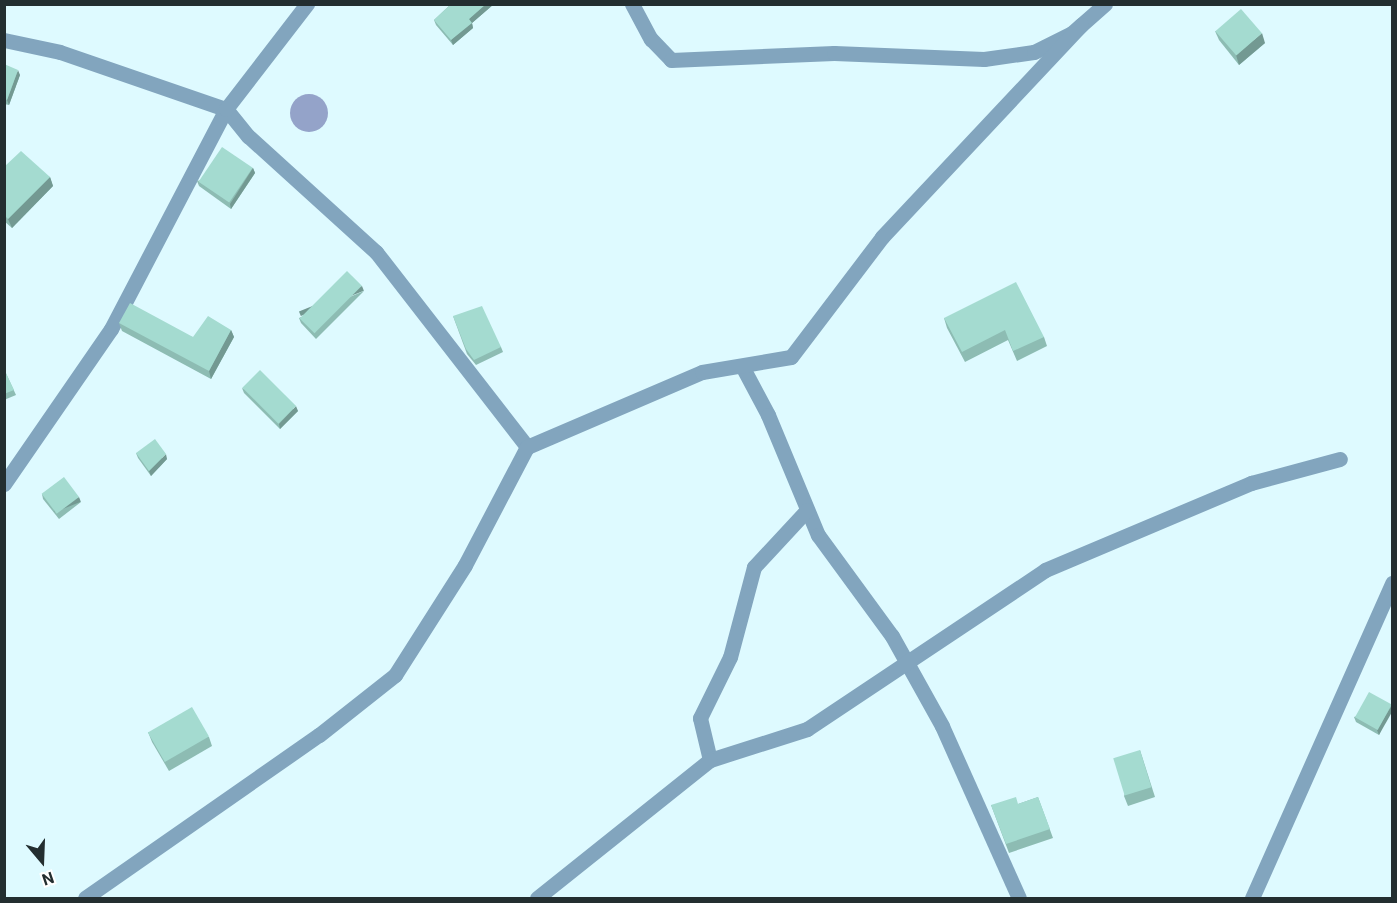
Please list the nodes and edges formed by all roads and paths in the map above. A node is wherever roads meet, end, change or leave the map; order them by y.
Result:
1 (306, 4) edge
2 (632, 4) edge
3 (1105, 4) edge
4 (1081, 25) junction
5 (4, 40) edge
6 (226, 109) junction
7 (742, 366) junction
8 (527, 447) junction
9 (1340, 459) dead end
10 (4, 484) edge
11 (807, 510) junction
12 (1392, 583) edge
13 (907, 663) junction
14 (710, 760) junction
15 (85, 898) edge
16 (537, 898) edge
17 (1019, 898) edge
18 (1252, 898) edge

1 - 6 street
2 - 4 street
3 - 4 street
4 - 7 street
5 - 6 street
6 - 8 street
6 - 10 street
7 - 8 street
7 - 11 street
8 - 15 street
9 - 13 street
11 - 13 street
11 - 14 street
12 - 18 street
13 - 14 street
13 - 17 street
14 - 16 street

